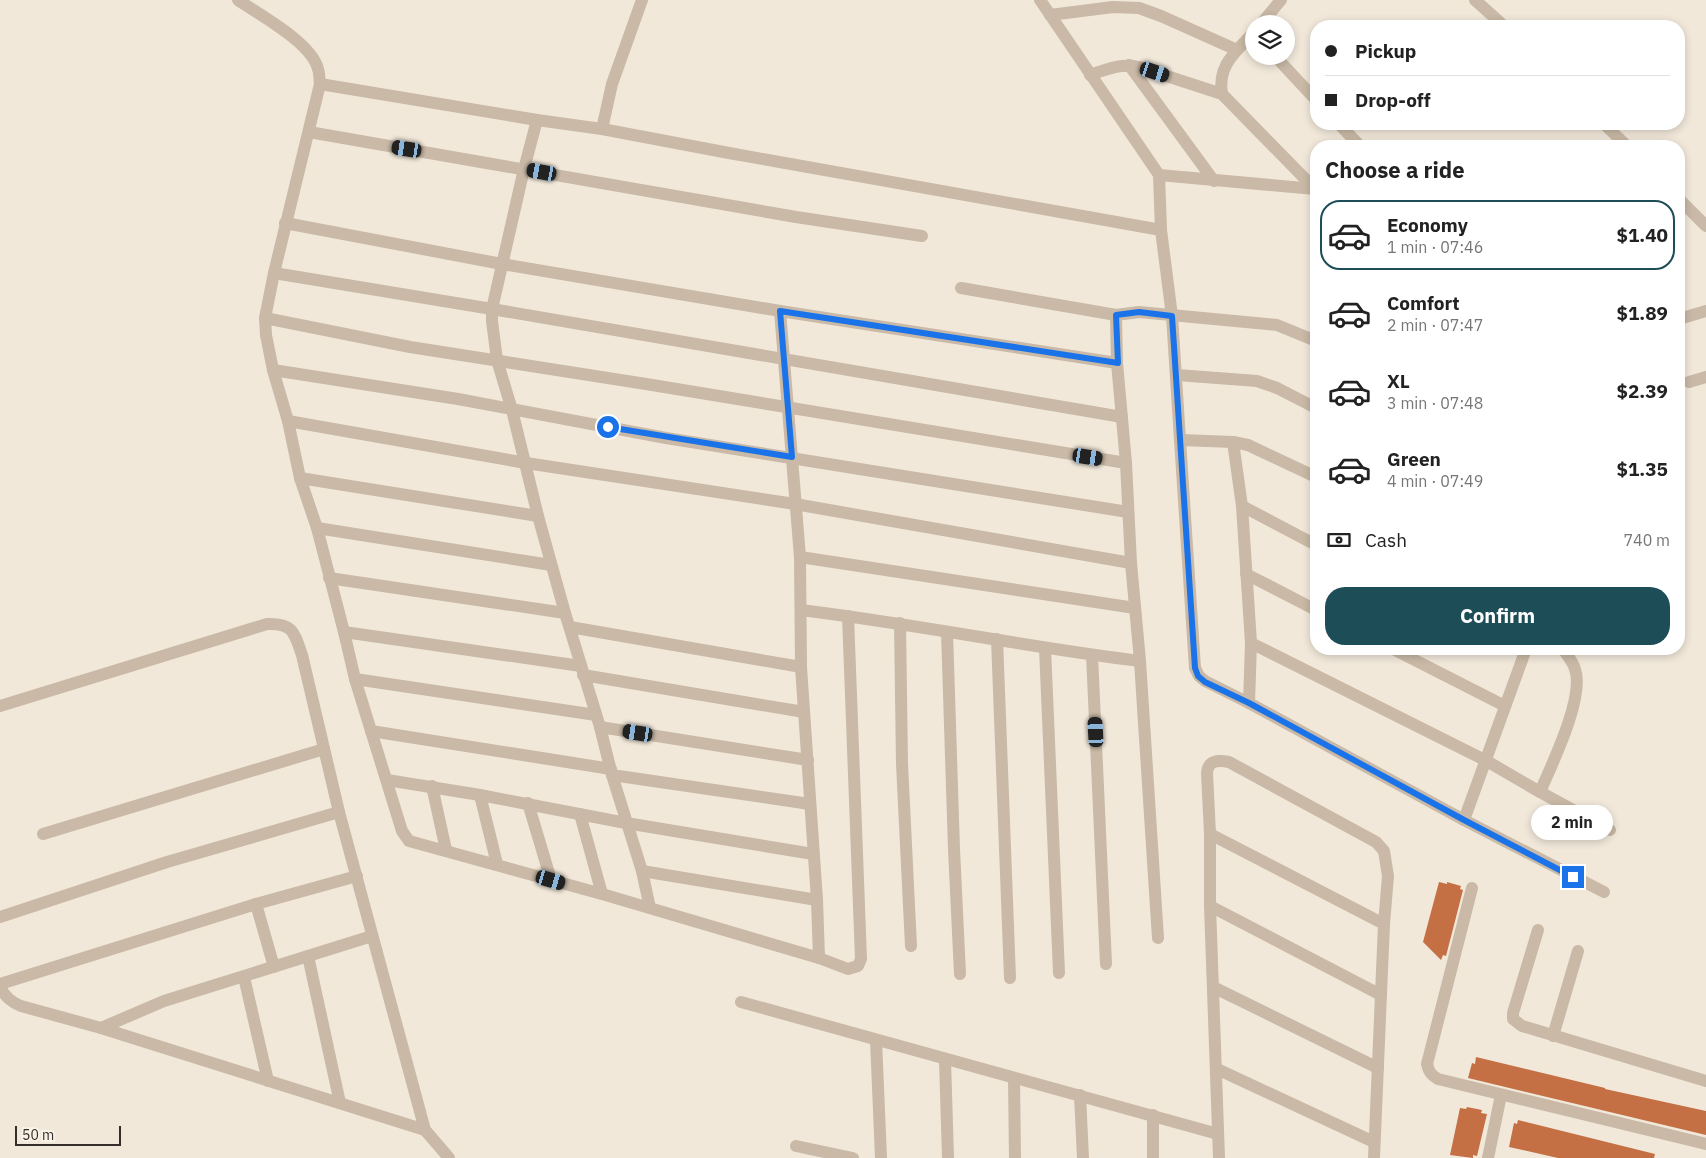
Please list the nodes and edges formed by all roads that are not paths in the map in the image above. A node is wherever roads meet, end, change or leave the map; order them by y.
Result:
1 (238, 0) edge
2 (642, 0) edge
3 (1040, 0) edge
4 (1281, 0) edge
5 (1475, 0) edge
6 (1050, 15) junction
7 (1268, 15) edge
8 (1497, 20) edge
9 (1245, 42) edge
10 (1237, 50) junction
11 (1129, 65) junction
12 (1283, 65) edge
13 (1090, 75) junction
14 (320, 84) junction
15 (1222, 94) junction
16 (1310, 94) edge
17 (537, 120) junction
18 (602, 129) junction
19 (1345, 130) edge
20 (1610, 130) edge
21 (309, 132) junction
22 (1354, 140) edge
23 (1621, 140) edge
24 (524, 169) junction
25 (1159, 175) junction
26 (1214, 180) junction
27 (1310, 183) edge
28 (1310, 188) edge
29 (1685, 205) edge
30 (285, 223) junction
31 (1706, 226) edge
32 (1160, 230) junction
33 (922, 236) dead end
34 (502, 264) junction
35 (274, 273) junction
36 (961, 288) dead end
37 (492, 309) junction
38 (780, 311) junction
39 (1706, 312) edge
40 (1116, 315) junction
41 (1172, 316) junction
42 (265, 318) junction
43 (1685, 318) edge
44 (1310, 339) edge
45 (783, 358) junction
46 (497, 360) junction
47 (1118, 363) junction
48 (274, 370) junction
49 (1177, 375) junction
50 (1706, 377) edge
51 (1689, 382) dead end
52 (1310, 405) edge
53 (788, 408) junction
54 (512, 410) junction
55 (1122, 417) junction
56 (288, 421) junction
57 (1180, 440) junction
58 (1233, 442) junction
59 (792, 457) junction
60 (526, 463) junction
61 (1126, 463) junction
62 (1310, 474) edge
63 (300, 478) junction
64 (795, 504) junction
65 (1242, 506) junction
66 (1128, 512) junction
67 (538, 516) junction
68 (317, 528) junction
69 (1310, 542) edge
70 (800, 557) junction
71 (1131, 563) junction
72 (551, 566) junction
73 (1246, 574) junction
74 (329, 578) junction
75 (1310, 607) edge
76 (1135, 608) junction
77 (801, 610) junction
78 (565, 613) junction
79 (848, 616) junction
80 (900, 623) junction
81 (570, 627) junction
82 (344, 632) junction
83 (947, 632) junction
84 (996, 639) junction
85 (1251, 643) junction
86 (1045, 648) junction
87 (1092, 655) junction
88 (1405, 655) edge
89 (1520, 655) edge
90 (1567, 655) edge
91 (1140, 661) junction
92 (801, 667) junction
93 (582, 671) junction
94 (355, 679) junction
95 (1249, 703) junction
96 (0, 706) edge
97 (1505, 706) junction
98 (804, 712) junction
99 (598, 721) junction
100 (371, 731) junction
101 (324, 749) junction
102 (808, 760) junction
103 (1485, 760) junction
104 (612, 772) junction
105 (387, 780) junction
106 (432, 786) junction
107 (1540, 792) junction
108 (480, 794) junction
109 (528, 803) junction
110 (810, 804) junction
111 (339, 812) junction
112 (580, 814) junction
113 (1464, 820) junction
114 (626, 823) junction
115 (1610, 830) dead end
116 (43, 834) dead end
117 (1210, 834) junction
118 (446, 850) junction
119 (813, 854) junction
120 (497, 864) junction
121 (642, 871) junction
122 (357, 876) junction
123 (551, 880) junction
124 (1472, 888) dead end
125 (1604, 892) dead end
126 (602, 894) junction
127 (817, 900) junction
128 (256, 904) junction
129 (1210, 906) junction
130 (650, 908) junction
131 (0, 918) edge
132 (1384, 924) junction
133 (1538, 930) dead end
134 (372, 936) junction
135 (1158, 938) dead end
136 (911, 946) dead end
137 (1578, 951) dead end
138 (308, 956) junction
139 (819, 958) junction
140 (1106, 964) dead end
141 (274, 967) junction
142 (1059, 973) dead end
143 (960, 974) dead end
144 (244, 977) junction
145 (1010, 978) dead end
146 (0, 984) edge
147 (1213, 987) junction
148 (0, 988) edge
149 (1381, 995) junction
150 (741, 1002) dead end
151 (101, 1028) junction
152 (1553, 1036) junction
153 (876, 1040) junction
154 (945, 1060) junction
155 (1378, 1068) junction
156 (1216, 1069) junction
157 (1014, 1078) junction
158 (268, 1080) junction
159 (1706, 1081) edge
160 (1080, 1095) junction
161 (1501, 1095) junction
162 (340, 1103) junction
163 (1153, 1115) junction
164 (425, 1130) junction
165 (1218, 1134) junction
166 (1374, 1142) junction
167 (1706, 1144) edge
168 (796, 1146) dead end
169 (449, 1158) edge
170 (853, 1158) edge
171 (881, 1158) edge
172 (948, 1158) edge
173 (1015, 1158) edge
174 (1083, 1158) edge
175 (1153, 1158) edge
176 (1219, 1158) edge
177 (1374, 1158) edge
178 (1488, 1158) edge

1 - 14 street
2 - 18 street
3 - 6 street
4 - 7 street
5 - 8 street
6 - 10 street
6 - 13 street
9 - 10 street
10 - 15 street
11 - 13 street
11 - 15 street
11 - 26 street
12 - 16 street
13 - 25 street
14 - 17 street
14 - 21 street
15 - 27 street
17 - 18 street
17 - 24 street
18 - 32 street
19 - 22 street
20 - 23 street
21 - 24 street
21 - 30 street
24 - 33 street
24 - 34 street
25 - 26 street
25 - 32 street
26 - 28 street
29 - 31 street
30 - 34 street
30 - 35 street
32 - 41 street
34 - 37 street
34 - 38 street
35 - 37 street
35 - 42 street
36 - 40 street
37 - 45 street
37 - 46 street
38 - 45 street
38 - 47 street
39 - 43 street
40 - 41 street
40 - 47 street
41 - 44 street
41 - 49 street
42 - 46 street
42 - 48 street
45 - 53 street
45 - 55 street
46 - 53 street
46 - 54 street
47 - 55 street
48 - 54 street
48 - 56 street
49 - 52 street
49 - 57 street
50 - 51 street
53 - 59 street
53 - 61 street
54 - 59 street
54 - 60 street
55 - 61 street
56 - 60 street
56 - 63 street
57 - 58 street
57 - 95 street
58 - 62 street
58 - 65 street
59 - 64 street
59 - 66 street
60 - 64 street
60 - 67 street
61 - 66 street
63 - 67 street
63 - 68 street
64 - 70 street
64 - 71 street
65 - 69 street
65 - 73 street
66 - 71 street
67 - 72 street
68 - 72 street
68 - 74 street
70 - 76 street
70 - 77 street
71 - 76 street
72 - 78 street
73 - 75 street
73 - 85 street
74 - 78 street
74 - 82 street
76 - 91 street
77 - 79 street
77 - 92 street
78 - 81 street
79 - 80 street
79 - 139 street
80 - 83 street
80 - 136 street
81 - 92 street
81 - 93 street
82 - 93 street
82 - 94 street
83 - 84 street
83 - 143 street
84 - 86 street
84 - 145 street
85 - 95 street
85 - 103 street
86 - 87 street
86 - 142 street
87 - 91 street
87 - 140 street
88 - 97 street
89 - 97 street
90 - 107 street
91 - 135 street
92 - 98 street
93 - 98 street
93 - 99 street
94 - 99 street
94 - 100 street
95 - 113 street
96 - 101 street
97 - 103 street
98 - 102 street
99 - 102 street
99 - 104 street
100 - 104 street
100 - 105 street
101 - 111 street
101 - 116 street
102 - 110 street
103 - 107 street
103 - 113 street
104 - 110 street
104 - 114 street
105 - 106 street
105 - 118 street
106 - 108 street
106 - 118 street
107 - 115 street
108 - 109 street
108 - 120 street
109 - 112 street
109 - 123 street
110 - 119 street
111 - 122 street
111 - 131 street
112 - 114 street
112 - 126 street
113 - 125 street
114 - 119 street
114 - 121 street
117 - 129 street
117 - 132 street
117 - 132 street
118 - 120 street
119 - 127 street
120 - 123 street
121 - 127 street
121 - 130 street
122 - 128 street
122 - 134 street
123 - 126 street
124 - 161 street
126 - 130 street
127 - 139 street
128 - 141 street
128 - 146 street
129 - 147 street
129 - 149 street
130 - 139 street
132 - 149 street
133 - 152 street
134 - 138 street
134 - 164 street
137 - 152 street
138 - 141 street
138 - 162 street
141 - 144 street
144 - 151 street
144 - 158 street
147 - 155 street
147 - 156 street
148 - 151 street
149 - 155 street
150 - 153 street
151 - 158 street
152 - 159 street
153 - 154 street
153 - 171 street
154 - 157 street
154 - 172 street
155 - 166 street
156 - 165 street
156 - 166 street
157 - 160 street
157 - 173 street
158 - 162 street
160 - 163 street
160 - 174 street
161 - 167 street
161 - 178 street
162 - 164 street
163 - 165 street
163 - 175 street
164 - 169 street
165 - 176 street
166 - 177 street
168 - 170 street

